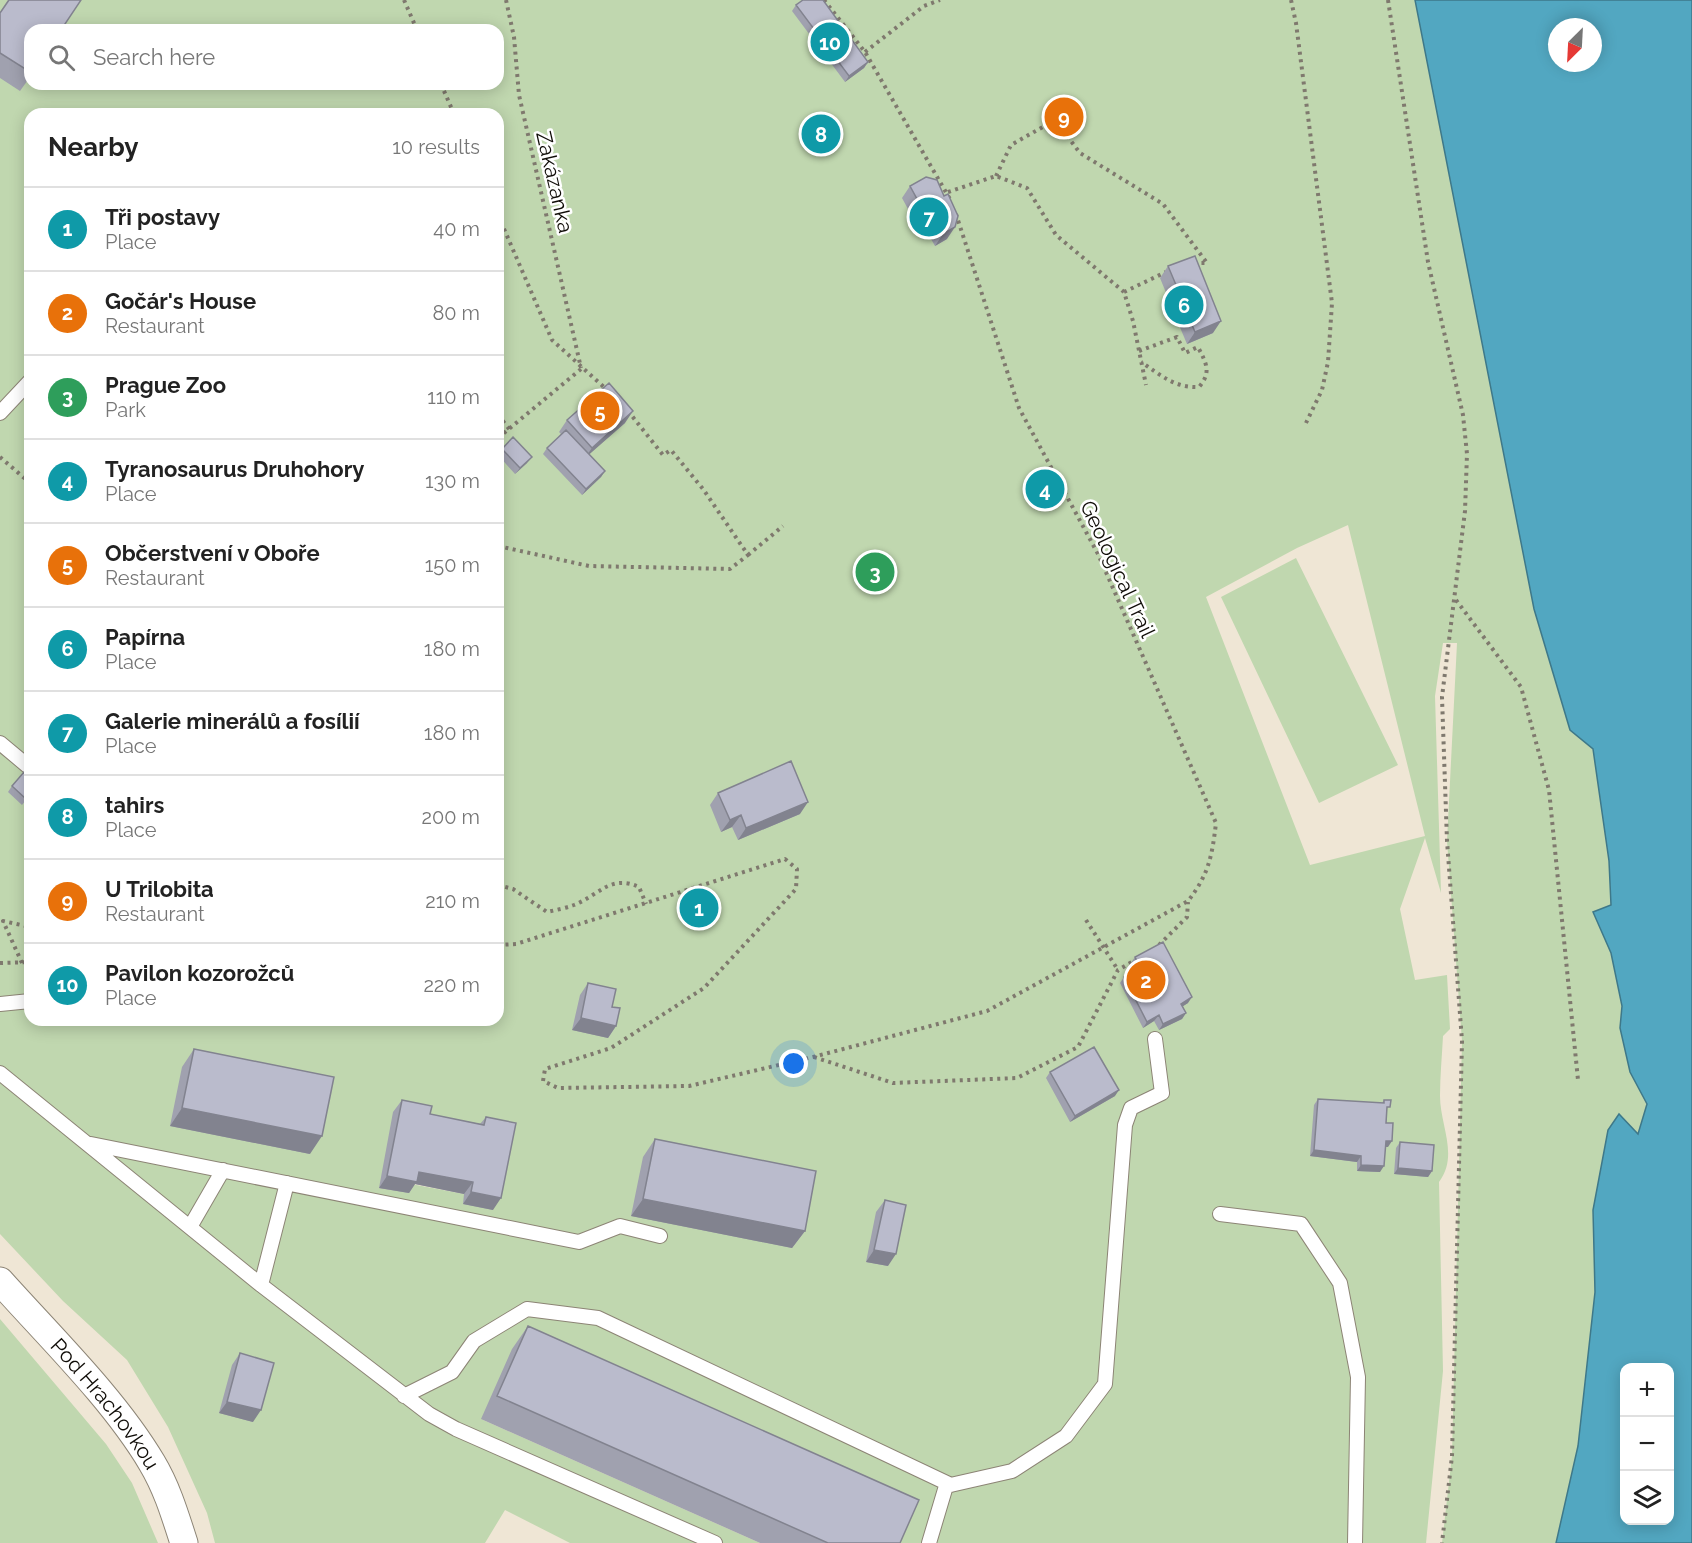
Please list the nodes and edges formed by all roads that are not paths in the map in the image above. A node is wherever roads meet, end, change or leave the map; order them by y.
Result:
1 (24, 387) edge
2 (0, 413) edge
3 (0, 743) edge
4 (24, 763) edge
5 (24, 1002) edge
6 (0, 1004) edge
7 (1155, 1039) dead end
8 (0, 1073) edge
9 (87, 1143) junction
10 (223, 1170) junction
11 (287, 1184) junction
12 (1220, 1214) dead end
13 (190, 1227) junction
14 (660, 1236) dead end
15 (0, 1281) edge
16 (261, 1285) junction
17 (404, 1396) junction
18 (951, 1485) junction
19 (184, 1543) edge
20 (715, 1543) edge
21 (929, 1543) edge
22 (1355, 1543) edge

1 - 2 lane
3 - 4 lane
5 - 6 lane
7 - 18 lane
8 - 9 lane
9 - 10 lane
9 - 13 lane
10 - 11 lane
10 - 13 lane
11 - 14 lane
11 - 16 lane
12 - 22 lane
13 - 16 lane
15 - 19 street, Pod Hrachovkou
16 - 17 lane
17 - 18 lane
17 - 20 lane
18 - 21 lane

